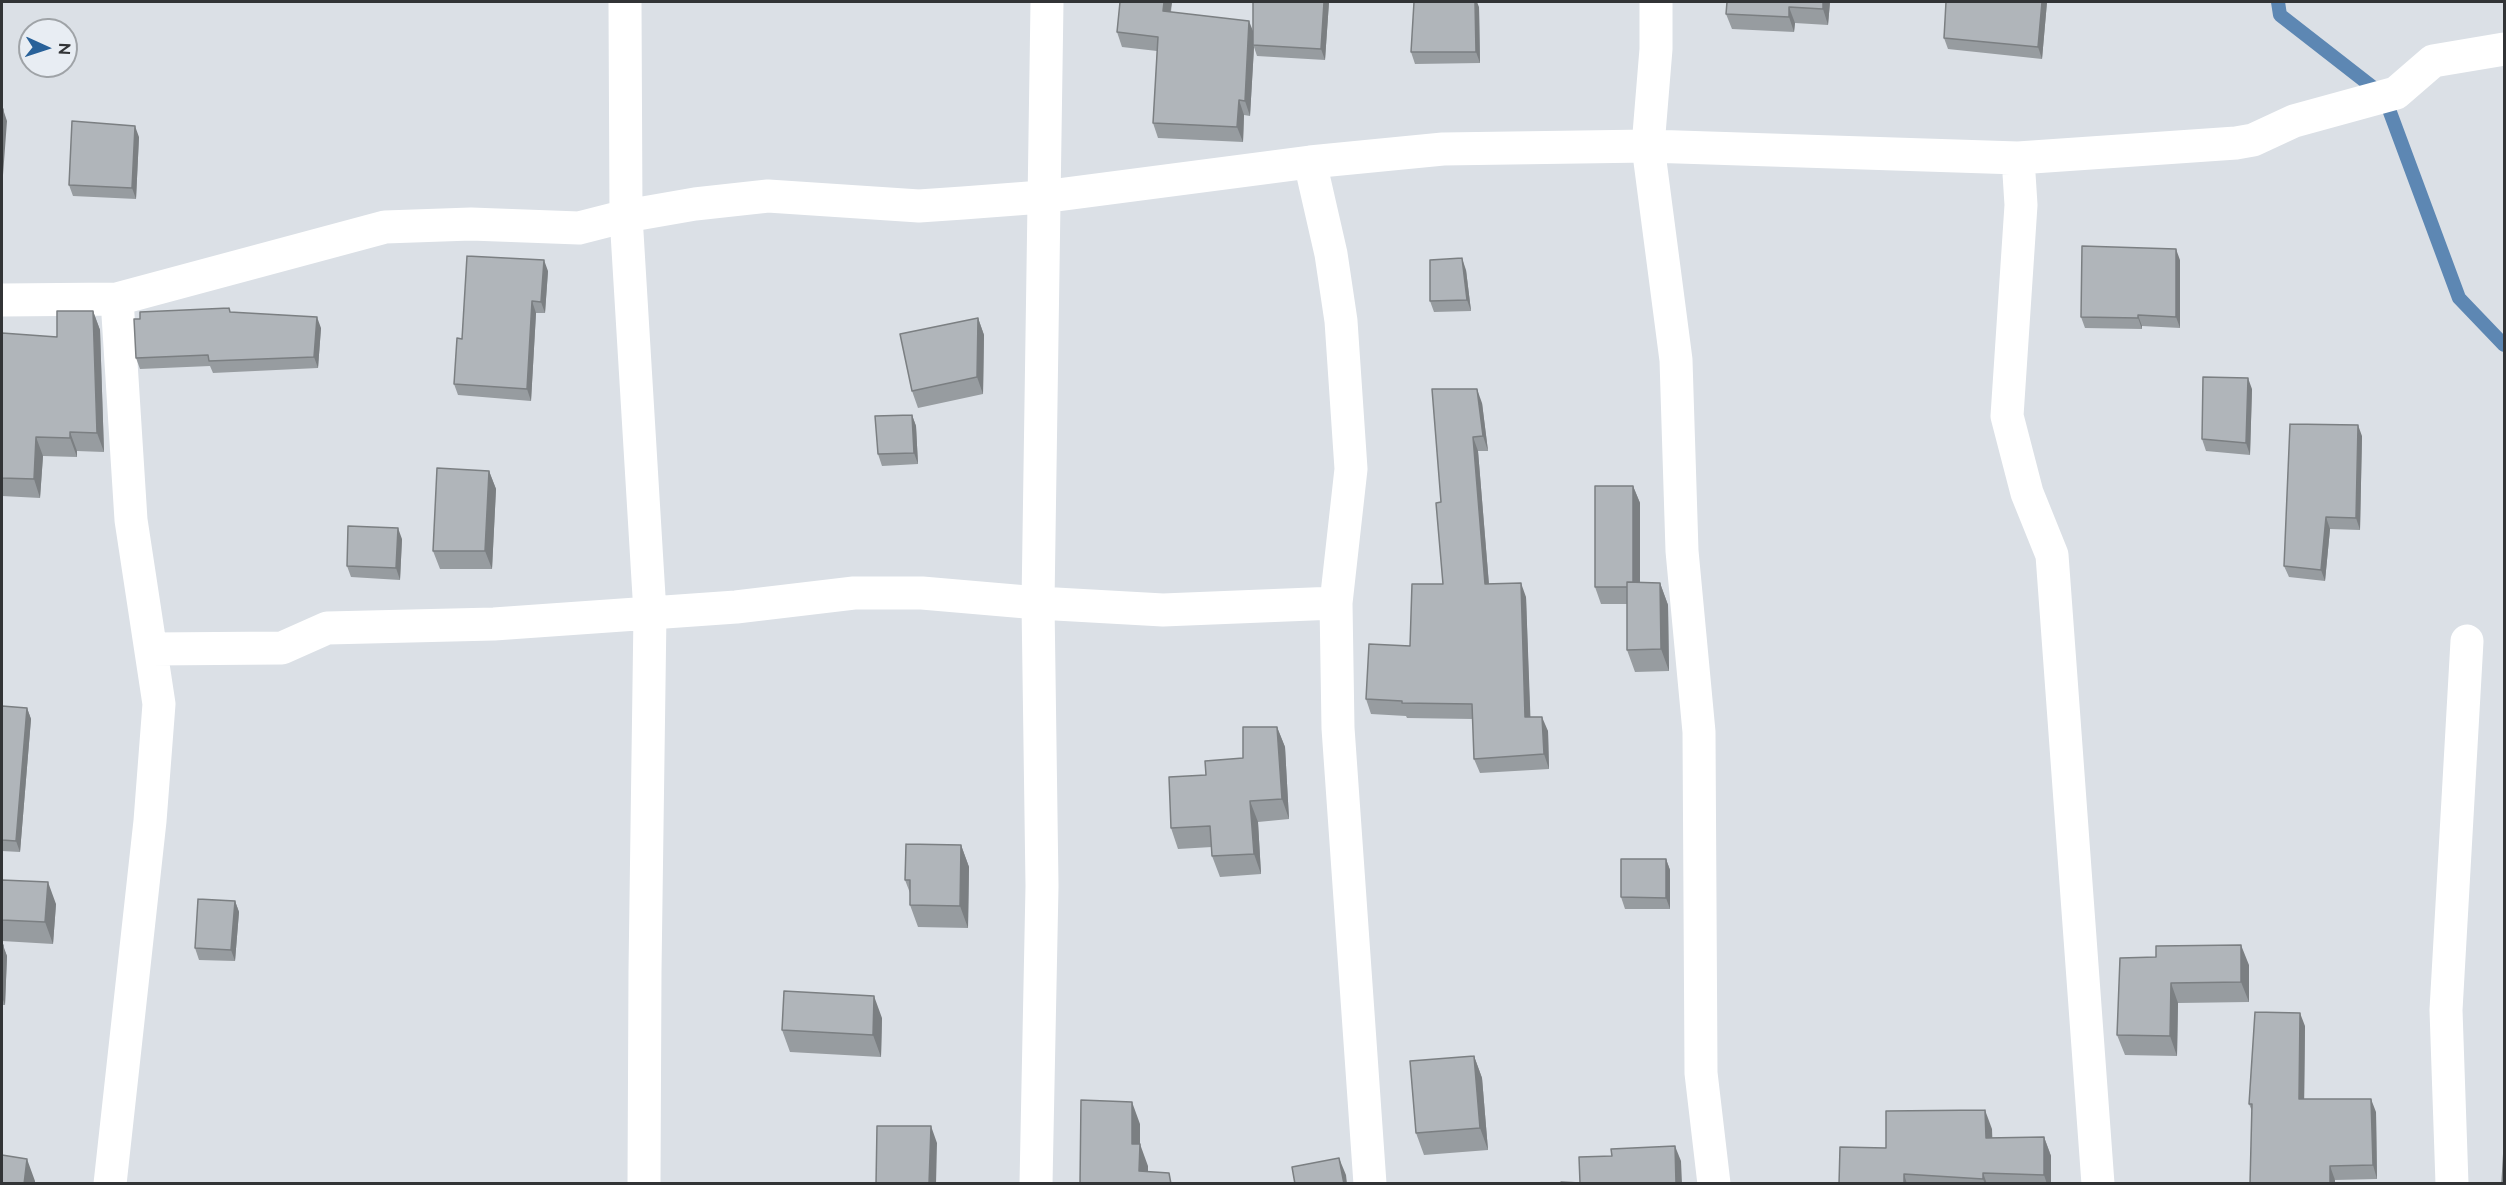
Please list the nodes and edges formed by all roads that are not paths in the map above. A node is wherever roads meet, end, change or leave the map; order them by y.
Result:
1 (626, 2) edge
2 (1047, 2) edge
3 (1656, 2) edge
4 (2505, 49) edge
5 (1648, 146) junction
6 (2018, 158) junction
7 (1310, 162) junction
8 (1042, 197) junction
9 (626, 216) junction
10 (117, 299) junction
11 (2, 300) edge
12 (1038, 603) junction
13 (1336, 603) junction
14 (650, 613) junction
15 (2467, 641) dead end
16 (151, 648) junction
17 (110, 1184) edge
18 (644, 1184) edge
19 (1036, 1184) edge
20 (1370, 1184) edge
21 (1714, 1184) edge
22 (2098, 1184) edge
23 (2452, 1184) edge

1 - 9 street
2 - 8 street
3 - 5 street
4 - 6 street
5 - 6 street
5 - 7 street
5 - 21 street
6 - 22 street
7 - 8 street
7 - 13 street
8 - 9 street
8 - 12 street
9 - 10 street
9 - 14 street
10 - 11 street
10 - 16 street
12 - 13 street
12 - 14 street
12 - 19 street
13 - 20 street
14 - 16 street
14 - 18 street
15 - 23 street
16 - 17 street

